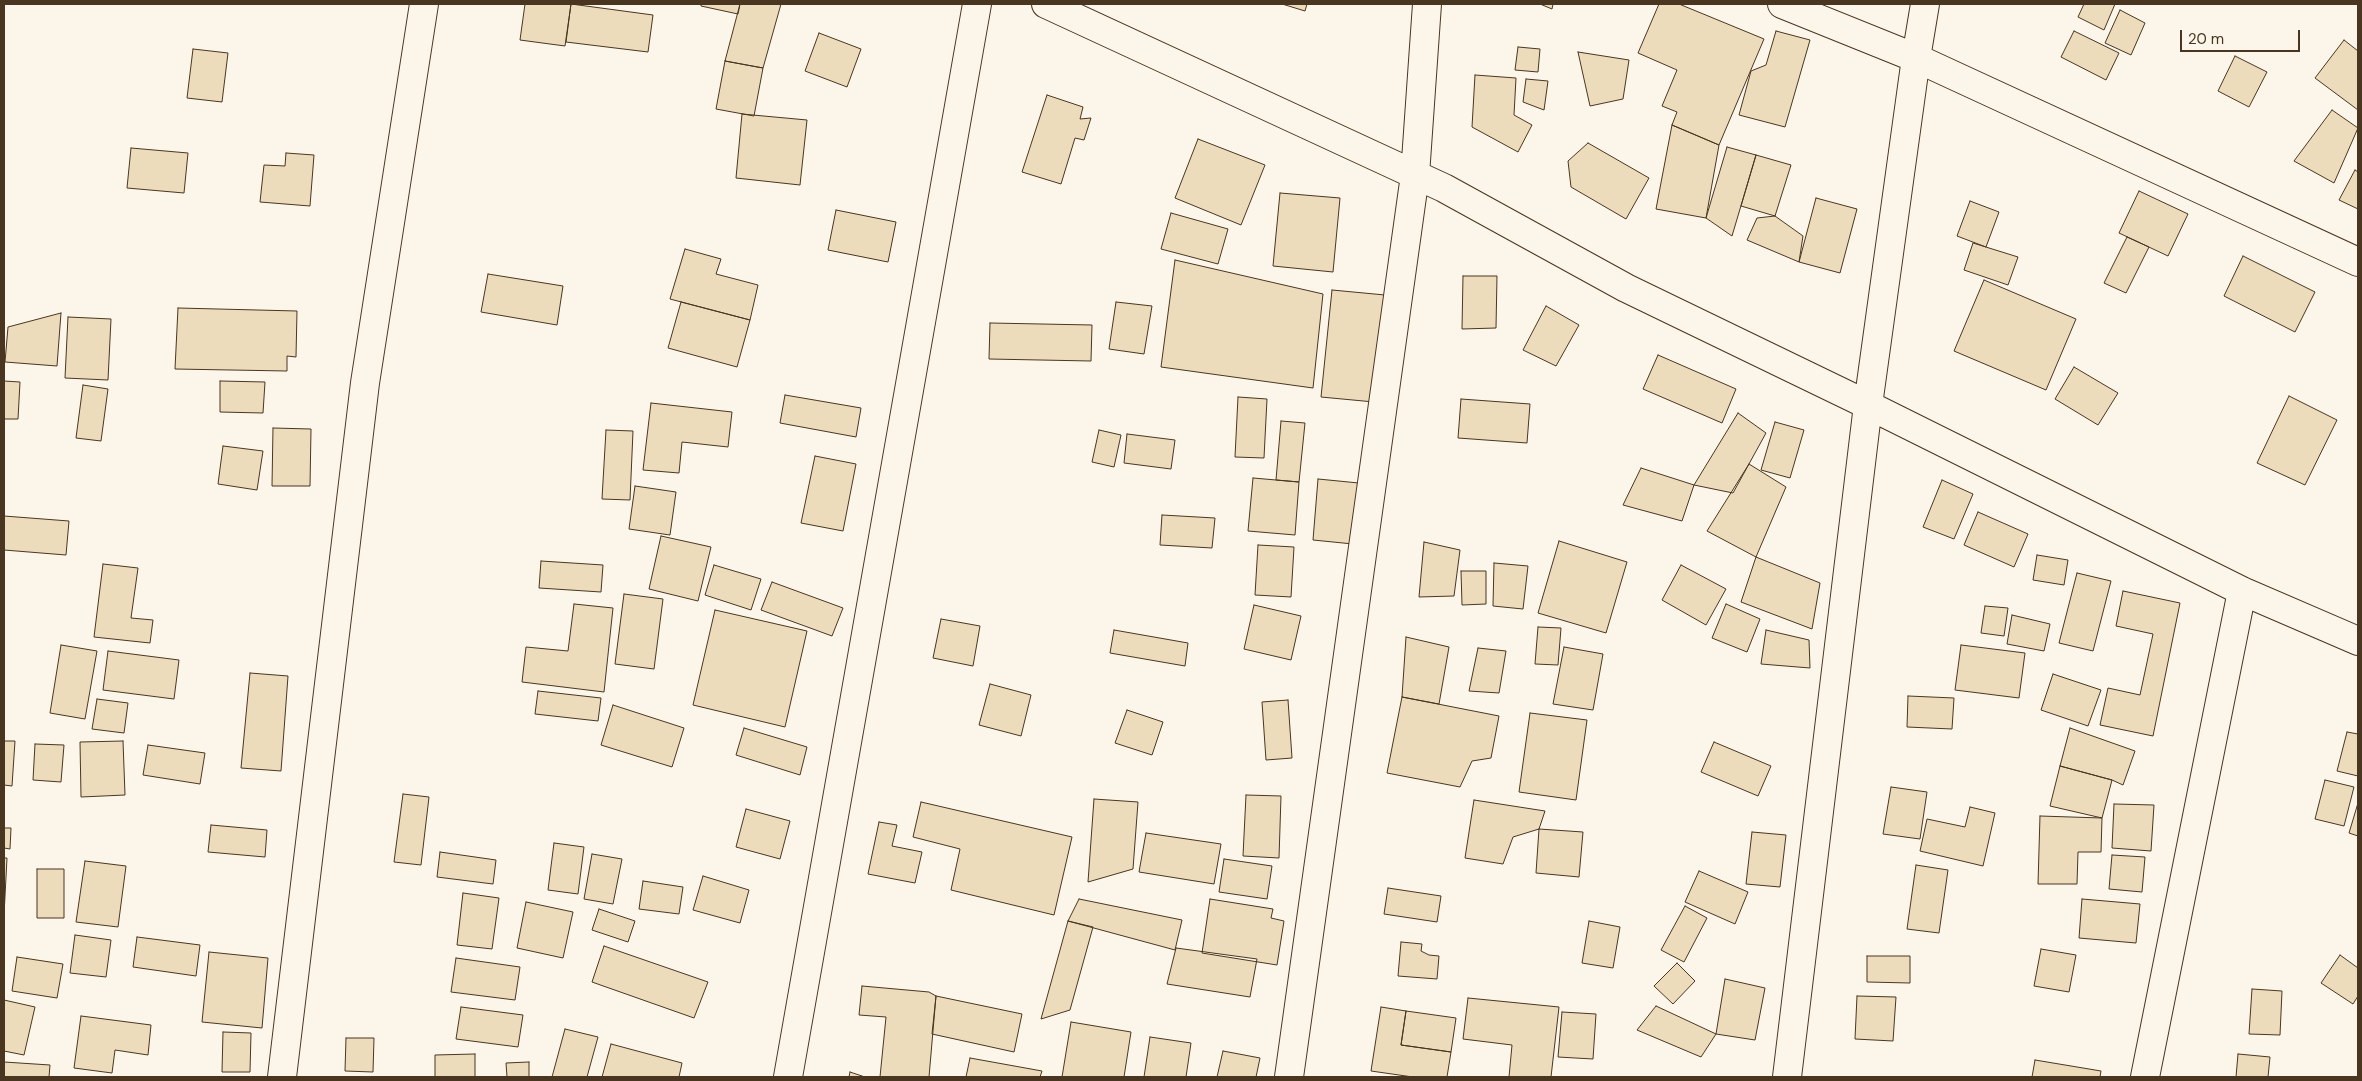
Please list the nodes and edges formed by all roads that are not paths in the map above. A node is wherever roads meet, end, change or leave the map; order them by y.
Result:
1 (424, 4) edge
2 (978, 4) edge
3 (1046, 4) edge
4 (1427, 4) edge
5 (1782, 4) edge
6 (1925, 4) edge
7 (1916, 58) junction
8 (1415, 175) junction
9 (2358, 262) edge
10 (1868, 405) junction
11 (2242, 591) junction
12 (2358, 641) edge
13 (282, 1077) edge
14 (788, 1077) edge
15 (1289, 1077) edge
16 (1787, 1077) edge
17 (2145, 1077) edge

1 - 13 street
2 - 14 street
3 - 8 street
4 - 8 street
5 - 7 street
6 - 7 street
7 - 9 street
7 - 10 street
8 - 10 street
8 - 15 street
10 - 11 street
10 - 16 street
11 - 12 street
11 - 17 street

